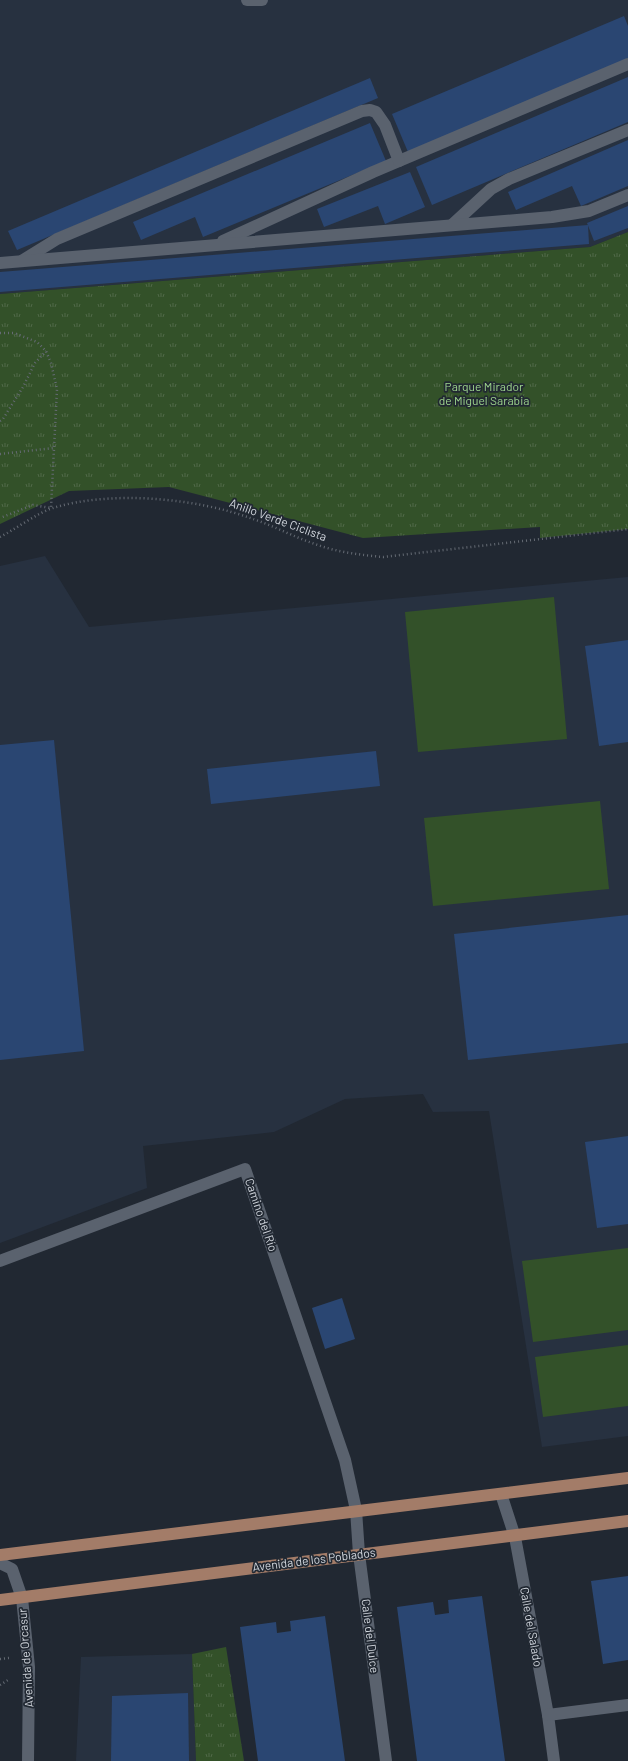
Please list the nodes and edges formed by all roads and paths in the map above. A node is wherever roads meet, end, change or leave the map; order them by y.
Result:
1 (247, 0) edge
2 (262, 0) edge
3 (628, 64) edge
4 (628, 130) edge
5 (400, 161) junction
6 (628, 195) edge
7 (452, 225) junction
8 (215, 245) junction
9 (22, 261) junction
10 (0, 263) edge
11 (0, 333) edge
12 (46, 351) junction
13 (0, 421) edge
14 (54, 448) junction
15 (0, 454) edge
16 (51, 508) junction
17 (0, 518) edge
18 (628, 529) edge
19 (0, 537) edge
20 (0, 1261) edge
21 (628, 1478) edge
22 (501, 1494) junction
23 (356, 1510) junction
24 (628, 1521) edge
25 (515, 1537) junction
26 (359, 1554) junction
27 (0, 1555) edge
28 (0, 1564) edge
29 (22, 1598) junction
30 (0, 1600) edge
31 (628, 1705) edge
32 (548, 1715) junction
33 (28, 1761) edge
34 (386, 1761) edge
35 (554, 1761) edge

1 - 2 street
3 - 5 street
4 - 7 street
5 - 8 street
5 - 9 street
6 - 7 street
7 - 8 street
8 - 9 street
9 - 10 street
11 - 12 path
12 - 13 path
12 - 14 path
14 - 15 path
14 - 16 path
16 - 17 path
16 - 18 path, Anillo Verde Ciclista
16 - 19 path, Anillo Verde Ciclista
20 - 23 street, Camino del Río
21 - 22 main road
22 - 23 main road
22 - 25 street, Calle del Salado
23 - 26 street, Calle del Dulce
23 - 27 main road
24 - 25 main road, Avenida de los Poblados
25 - 26 main road, Avenida de los Poblados
25 - 32 street, Calle del Salado
26 - 29 main road, Avenida de los Poblados
26 - 34 street, Calle del Dulce
28 - 29 street, Avenida de Orcasur
29 - 30 main road, Avenida de los Poblados
29 - 33 street, Avenida de Orcasur
31 - 32 street
32 - 35 street, Calle del Salado

